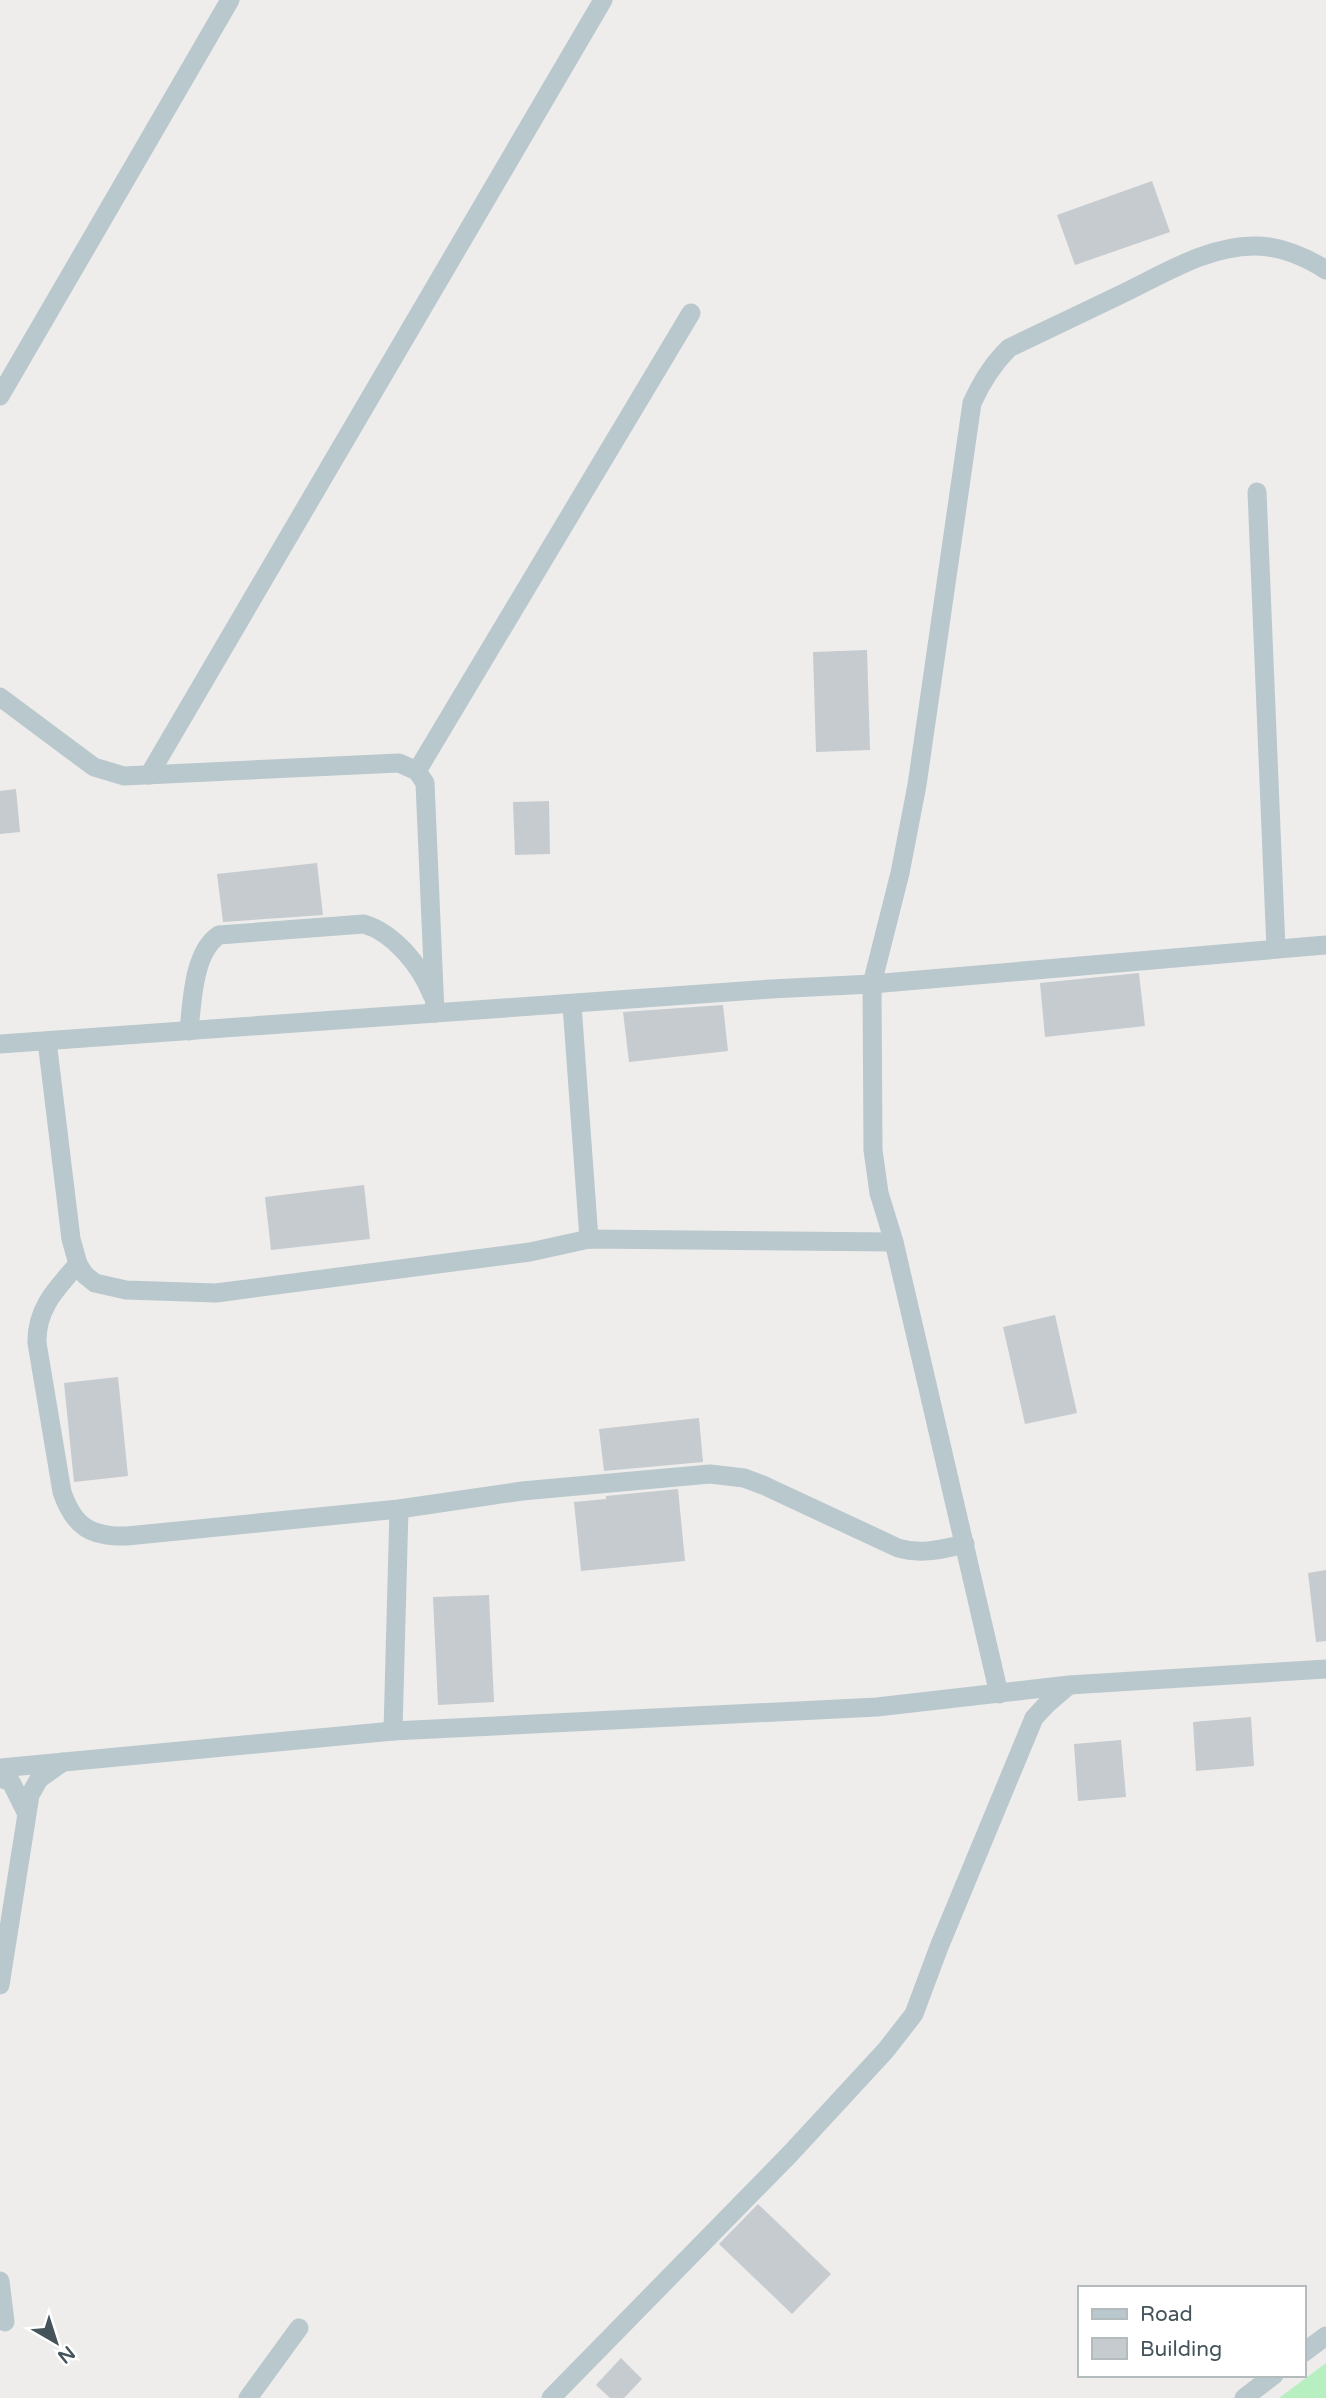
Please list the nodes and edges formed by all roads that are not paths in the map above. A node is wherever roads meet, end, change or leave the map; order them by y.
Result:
1 (230, 0) edge
2 (603, 0) edge
3 (1326, 270) edge
4 (691, 313) dead end
5 (0, 396) edge
6 (1257, 492) dead end
7 (0, 697) edge
8 (417, 771) junction
9 (149, 775) junction
10 (1326, 945) edge
11 (1276, 949) junction
12 (872, 984) junction
13 (572, 1005) junction
14 (435, 1013) junction
15 (189, 1031) junction
16 (47, 1041) junction
17 (0, 1044) edge
18 (589, 1239) junction
19 (894, 1242) junction
20 (78, 1265) junction
21 (400, 1510) junction
22 (965, 1544) junction
23 (1326, 1669) edge
24 (1069, 1685) junction
25 (999, 1693) junction
26 (393, 1731) junction
27 (65, 1761) junction
28 (0, 1768) edge
29 (0, 1778) edge
30 (26, 1812) junction
31 (0, 1985) edge
32 (0, 2281) edge
33 (5, 2322) dead end
34 (299, 2328) dead end
35 (1326, 2336) edge
36 (1305, 2352) edge
37 (1271, 2377) edge
38 (248, 2398) edge
39 (551, 2398) edge
40 (1244, 2398) edge

1 - 5 lane
2 - 9 lane
3 - 12 lane
4 - 8 lane
6 - 11 lane
7 - 9 lane
8 - 9 lane
8 - 14 lane
10 - 11 lane
11 - 12 lane
12 - 13 lane
12 - 19 lane
13 - 14 lane
13 - 18 lane
14 - 15 lane
14 - 15 lane
15 - 16 lane
16 - 17 lane
16 - 20 lane
18 - 19 lane
18 - 20 lane
19 - 22 lane
20 - 21 lane
21 - 22 lane
21 - 26 lane
22 - 25 lane
23 - 24 lane
24 - 25 lane
24 - 39 lane
25 - 26 lane
26 - 27 lane
27 - 28 lane
27 - 30 lane
29 - 30 lane
30 - 31 lane
32 - 33 lane
34 - 38 lane
35 - 36 lane
37 - 40 lane

